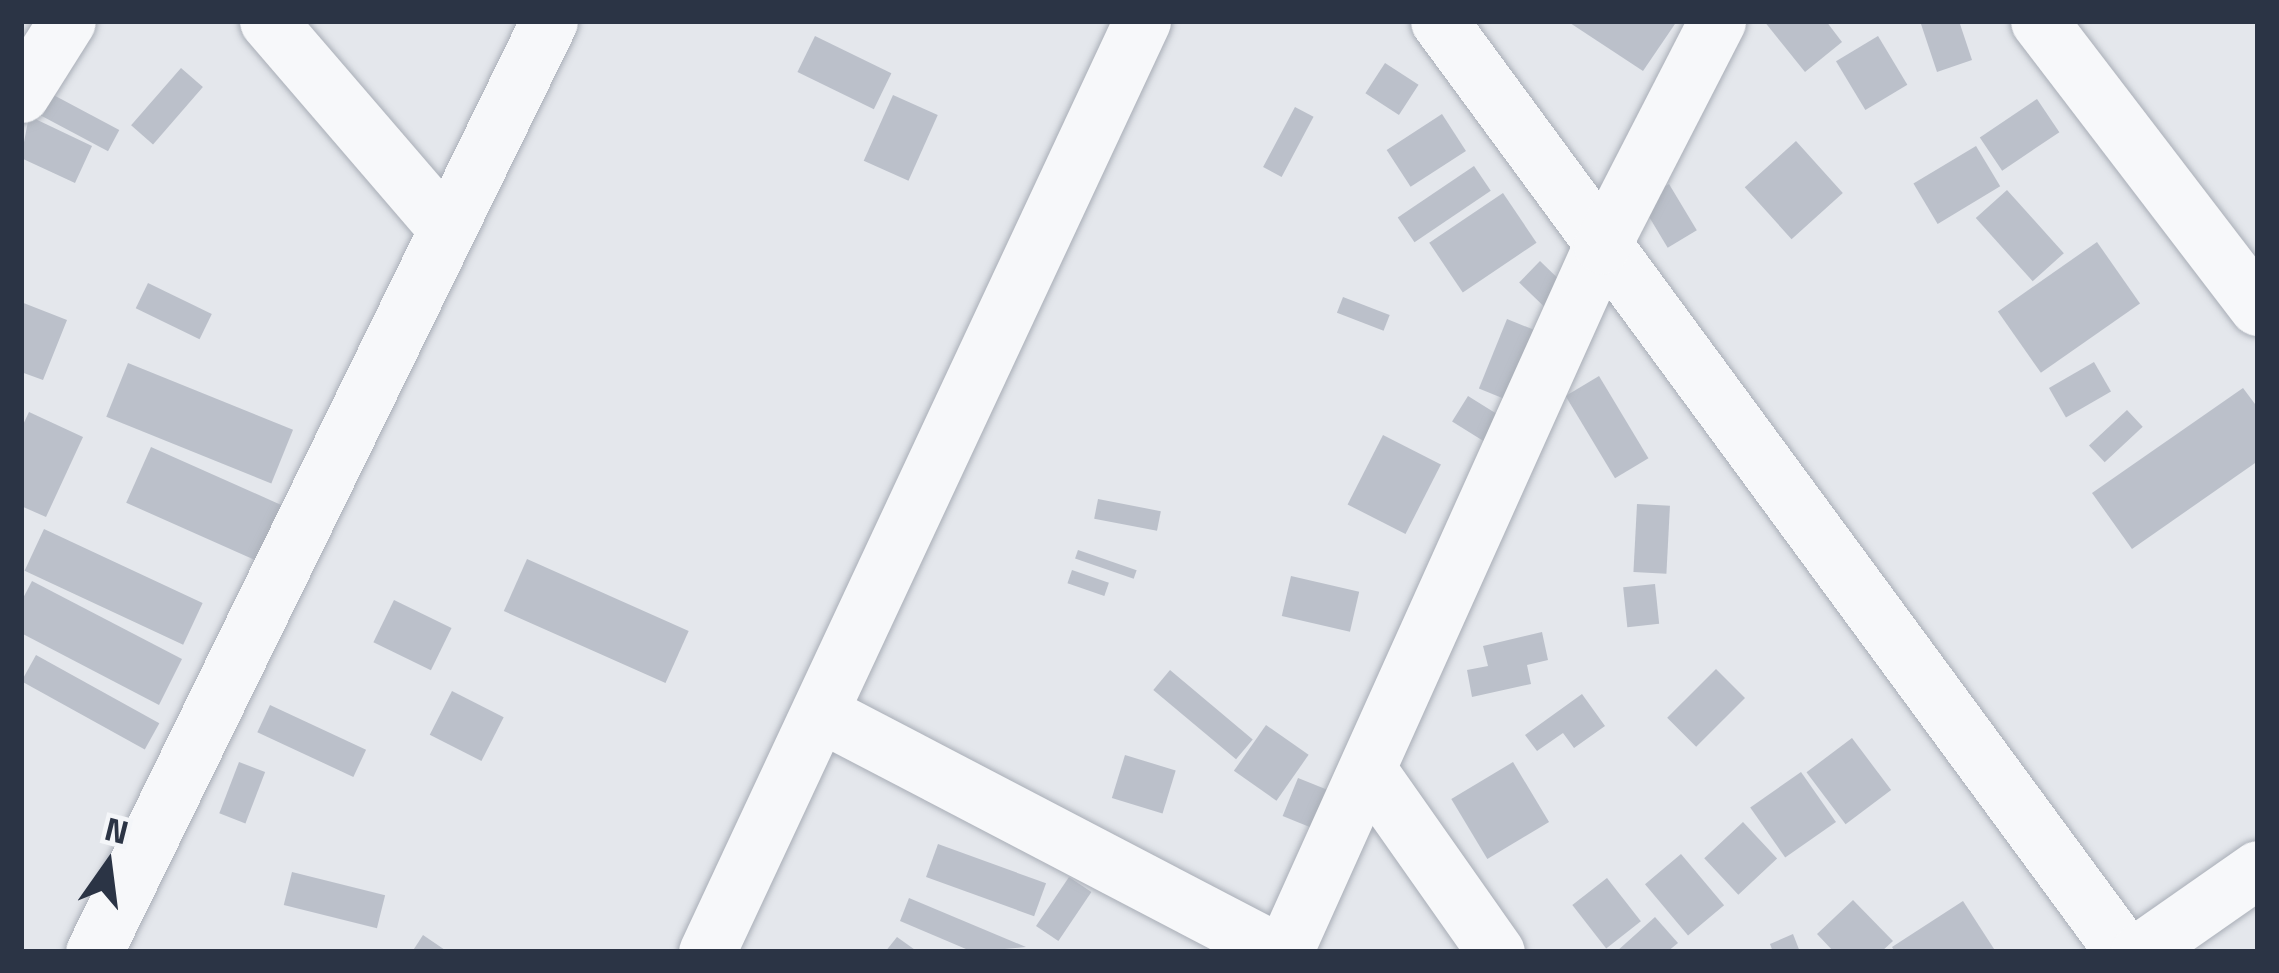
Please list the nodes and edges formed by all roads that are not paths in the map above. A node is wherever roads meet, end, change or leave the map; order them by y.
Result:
1 (67, 21) edge
2 (268, 21) edge
3 (548, 21) edge
4 (1142, 21) edge
5 (1439, 21) edge
6 (1717, 21) edge
7 (2039, 21) edge
8 (21, 94) edge
9 (446, 228) junction
10 (1601, 244) junction
11 (2258, 307) edge
12 (824, 715) junction
13 (1370, 773) junction
14 (2258, 869) edge
15 (94, 952) edge
16 (707, 952) edge
17 (1281, 952) edge
18 (1496, 952) edge
19 (2124, 952) edge
20 (2139, 952) edge

1 - 8 street
2 - 9 street
3 - 9 street
4 - 12 street
5 - 10 street
6 - 10 street
7 - 11 street
9 - 15 street
10 - 13 street
10 - 19 street
12 - 16 street
12 - 17 street
13 - 17 street
13 - 18 street
14 - 20 street

